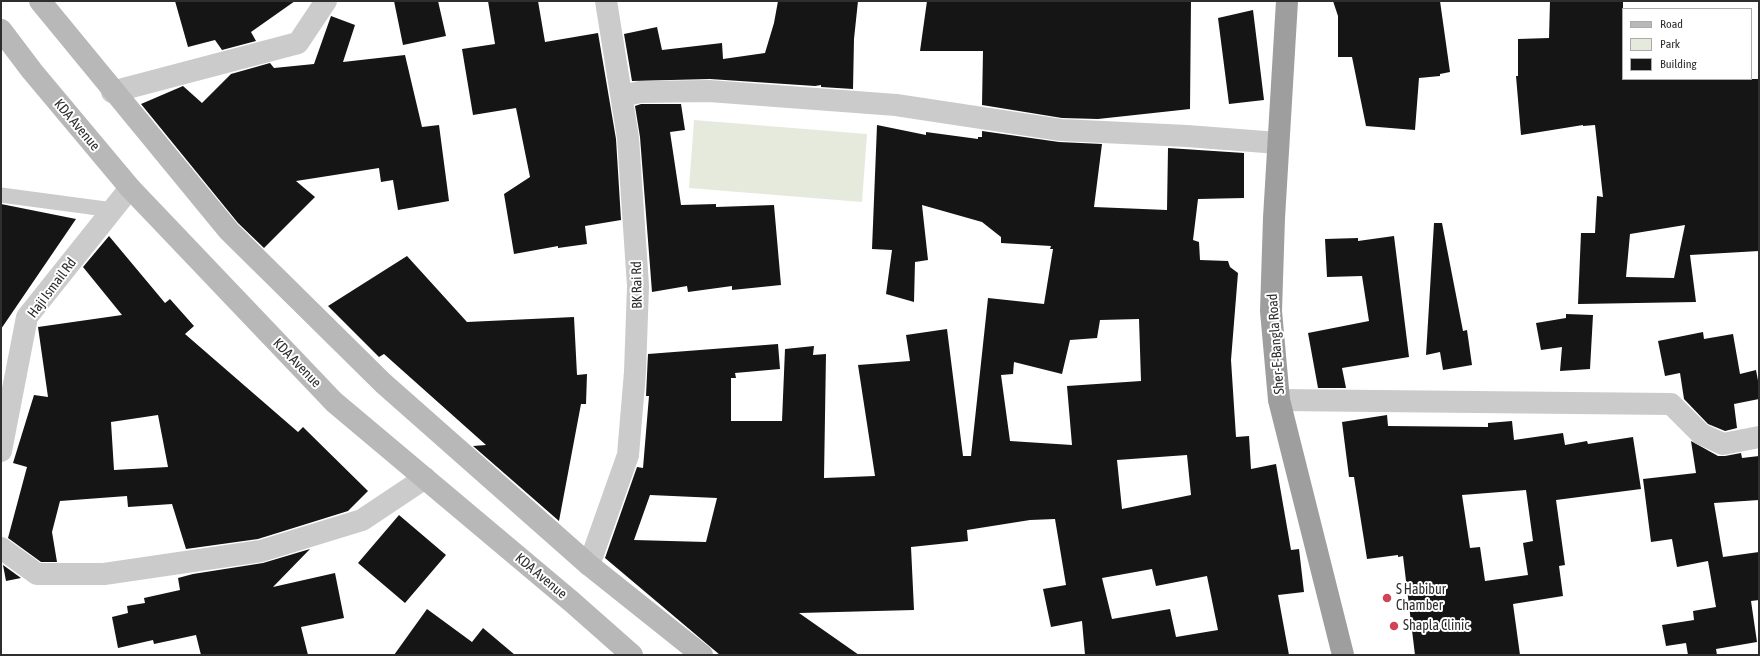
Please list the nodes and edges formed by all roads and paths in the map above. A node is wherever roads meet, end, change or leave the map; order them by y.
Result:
1 (40, 1) edge
2 (326, 1) edge
3 (606, 1) edge
4 (1288, 1) edge
5 (1, 30) edge
6 (112, 92) junction
7 (622, 96) junction
8 (1278, 143) junction
9 (130, 188) junction
10 (1, 195) edge
11 (113, 210) junction
12 (1279, 400) junction
13 (1759, 437) edge
14 (1, 451) edge
15 (425, 478) junction
16 (1, 548) edge
17 (589, 565) junction
18 (632, 655) edge
19 (702, 655) edge
20 (1343, 655) edge

1 - 6 main road
2 - 6 street
3 - 7 street, BK Rai Rd
4 - 8 highway, Sher-E-Bangla Road
5 - 9 main road, KDA Avenue
6 - 17 main road
7 - 8 street
7 - 17 street, BK Rai Rd
8 - 12 highway, Sher-E-Bangla Road
9 - 11 street, Haji Ismail Rd
9 - 15 main road, KDA Avenue
10 - 11 lane
11 - 14 street, Haji Ismail Rd
12 - 13 street
12 - 20 highway, Sher-E-Bangla Road
15 - 16 street
15 - 18 main road, KDA Avenue
17 - 19 main road

